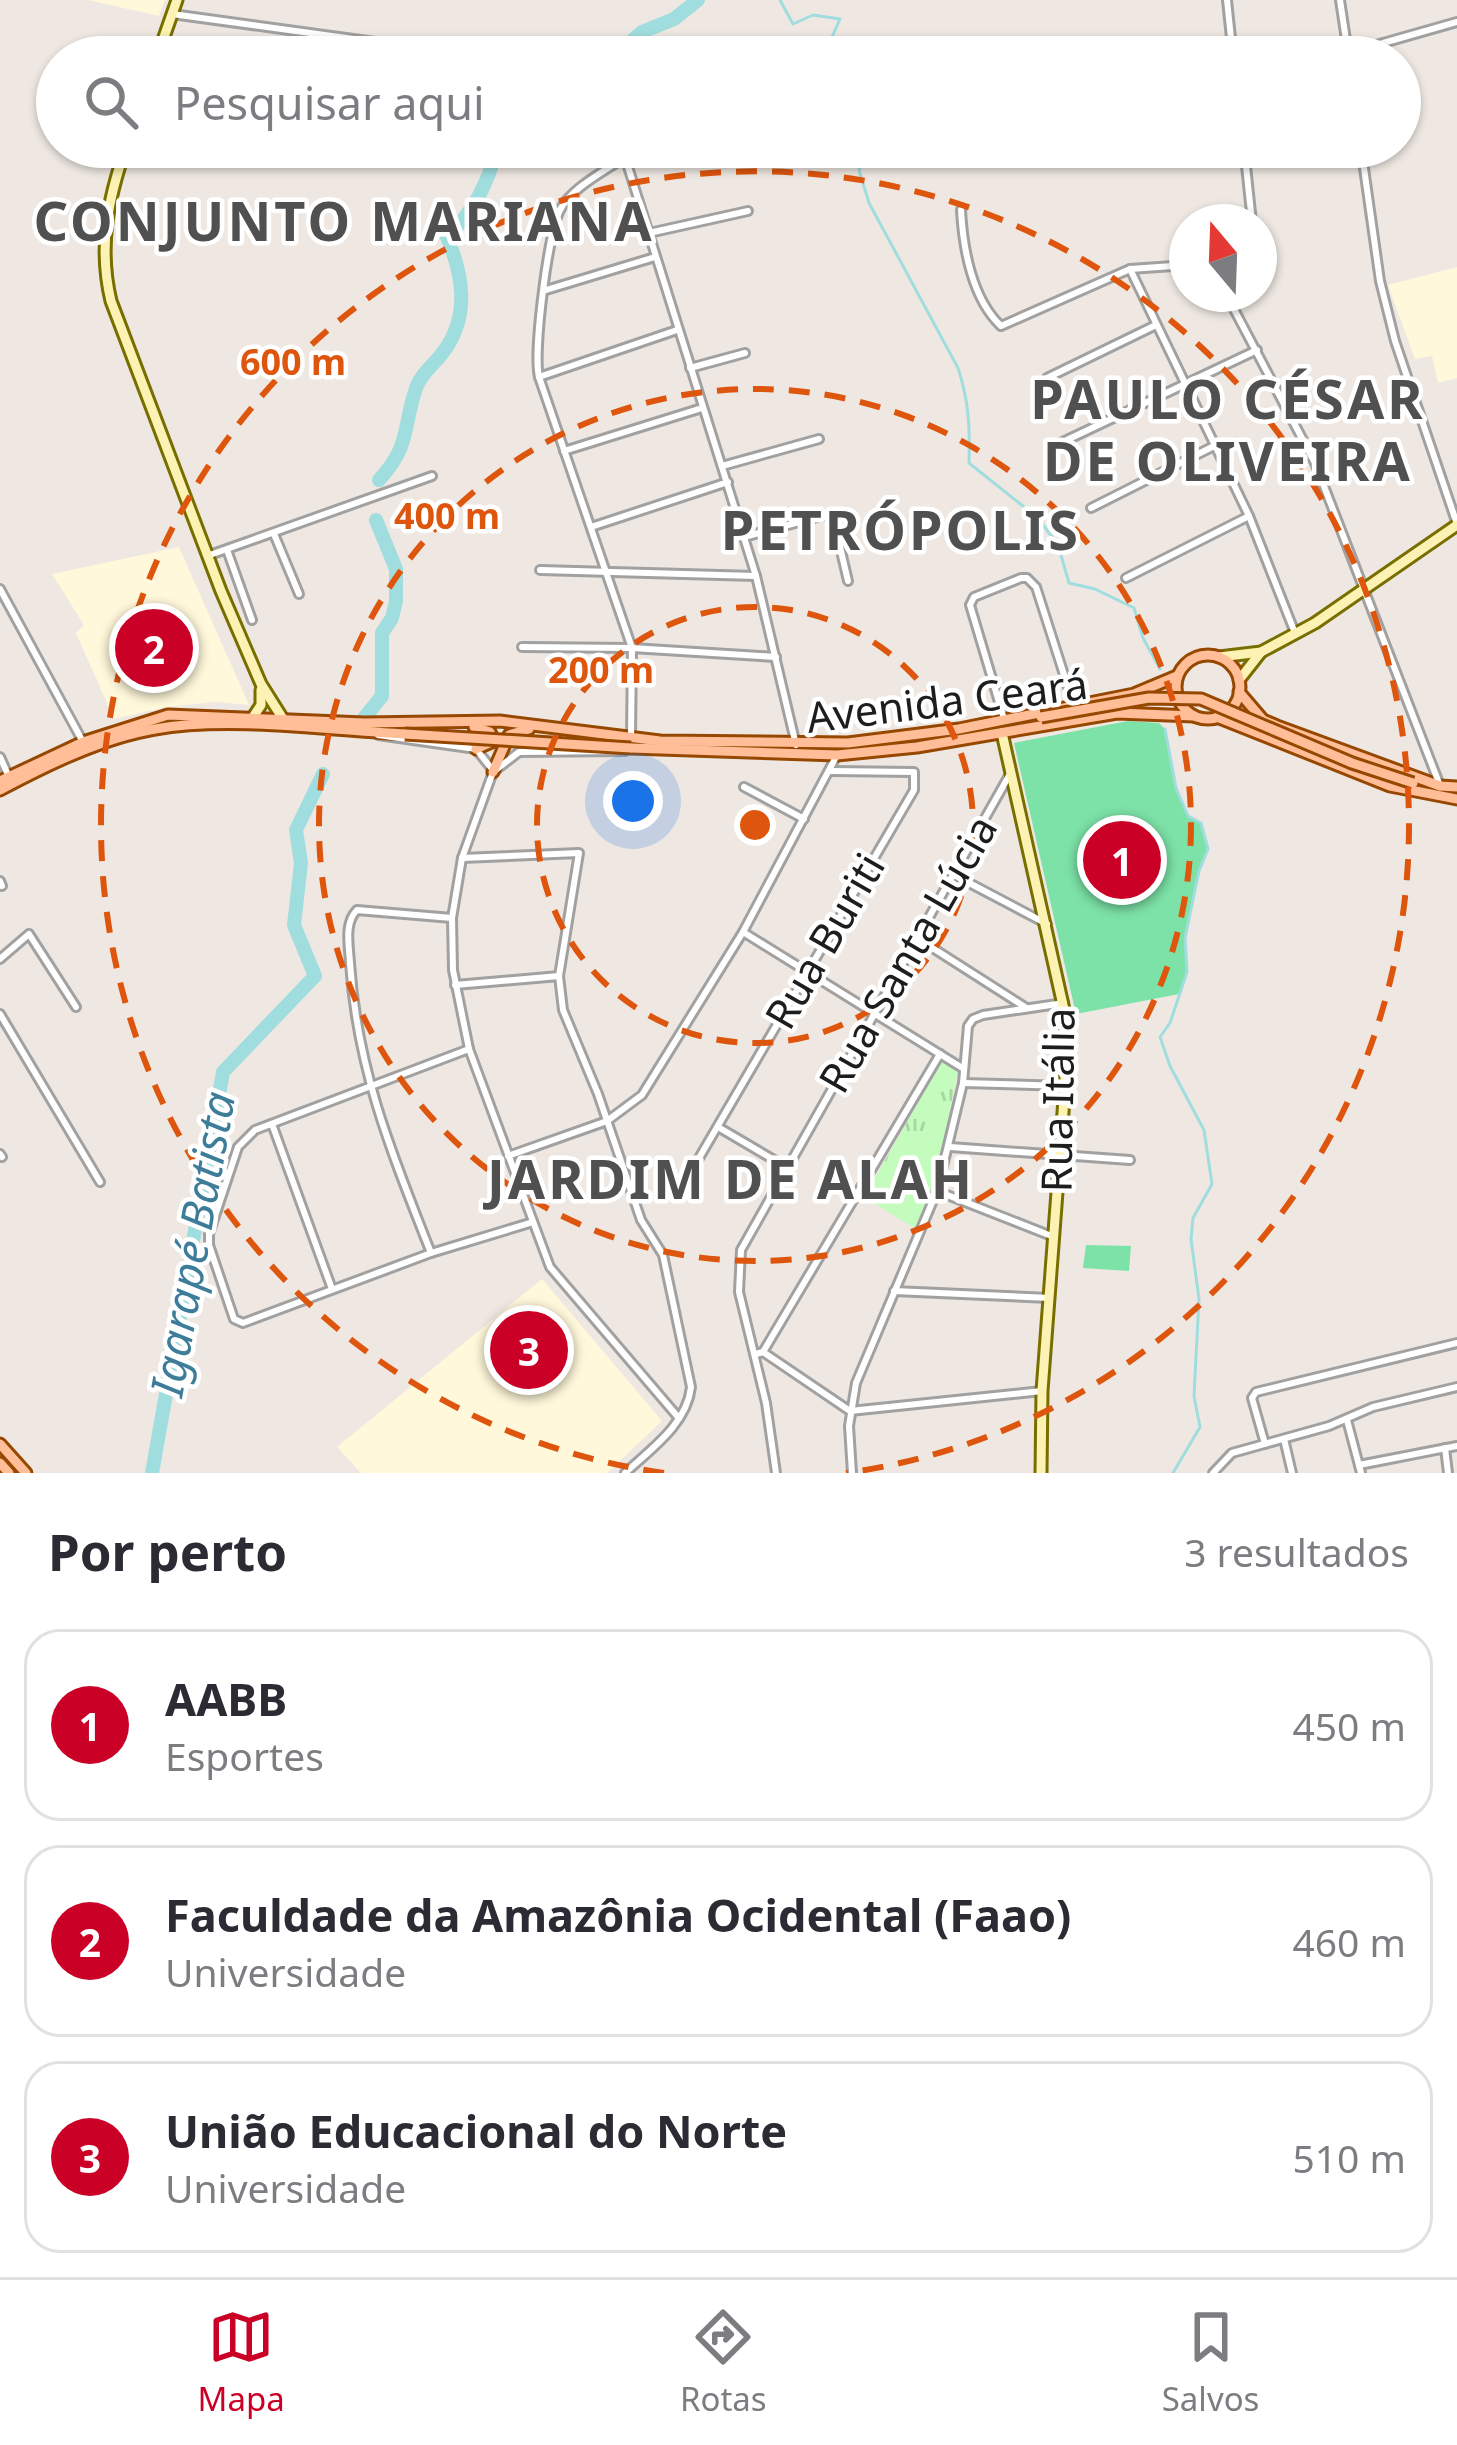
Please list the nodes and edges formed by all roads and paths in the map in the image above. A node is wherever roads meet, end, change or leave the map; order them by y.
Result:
1 (177, 0) edge
2 (1227, 0) edge
3 (1340, 0) edge
4 (172, 14) junction
5 (1457, 22) edge
6 (164, 36) edge
7 (332, 36) edge
8 (1231, 36) edge
9 (1345, 36) edge
10 (1411, 36) edge
11 (119, 168) edge
12 (610, 168) edge
13 (628, 168) edge
14 (1246, 168) edge
15 (1364, 168) edge
16 (1250, 204) edge
17 (961, 210) dead end
18 (748, 211) dead end
19 (649, 233) junction
20 (655, 257) junction
21 (1169, 266) edge
22 (1130, 268) junction
23 (546, 290) junction
24 (1236, 312) edge
25 (1156, 325) junction
26 (678, 330) junction
27 (1257, 350) junction
28 (745, 352) dead end
29 (690, 368) junction
30 (538, 377) junction
31 (1046, 378) dead end
32 (1185, 382) junction
33 (702, 408) junction
34 (820, 439) dead end
35 (1216, 446) junction
36 (1052, 447) dead end
37 (564, 451) junction
38 (722, 466) junction
39 (432, 476) dead end
40 (728, 482) junction
41 (1091, 508) dead end
42 (1249, 516) junction
43 (1457, 524) edge
44 (591, 527) junction
45 (274, 534) junction
46 (744, 537) junction
47 (227, 550) junction
48 (207, 556) junction
49 (607, 569) junction
50 (540, 570) dead end
51 (756, 576) junction
52 (1126, 578) dead end
53 (848, 581) dead end
54 (0, 589) edge
55 (1365, 591) junction
56 (299, 594) dead end
57 (252, 620) dead end
58 (1295, 633) junction
59 (521, 647) dead end
60 (632, 648) junction
61 (1261, 652) junction
62 (777, 657) junction
63 (1219, 657) junction
64 (1177, 676) junction
65 (261, 684) junction
66 (1239, 686) junction
67 (1073, 704) junction
68 (1193, 716) junction
69 (253, 717) junction
70 (1217, 717) junction
71 (283, 719) junction
72 (1007, 719) junction
73 (434, 723) junction
74 (559, 729) junction
75 (370, 732) junction
76 (515, 732) junction
77 (1002, 733) junction
78 (83, 742) junction
79 (633, 745) junction
80 (796, 745) junction
81 (476, 749) junction
82 (519, 752) junction
83 (837, 755) junction
84 (0, 757) edge
85 (831, 771) junction
86 (494, 772) junction
87 (1010, 774) junction
88 (3, 782) edge
89 (1438, 786) junction
90 (745, 787) dead end
91 (1457, 788) edge
92 (1457, 799) edge
93 (804, 819) junction
94 (462, 857) junction
95 (954, 874) junction
96 (452, 918) junction
97 (1048, 924) junction
98 (743, 932) junction
99 (917, 938) junction
100 (0, 959) edge
101 (806, 969) junction
102 (559, 976) junction
103 (455, 986) junction
104 (1064, 1003) junction
105 (76, 1006) dead end
106 (1028, 1009) junction
107 (875, 1012) junction
108 (0, 1014) edge
109 (469, 1049) junction
110 (940, 1054) junction
111 (964, 1069) junction
112 (963, 1083) junction
113 (368, 1085) junction
114 (1065, 1086) junction
115 (607, 1121) junction
116 (272, 1124) junction
117 (718, 1126) junction
118 (950, 1147) junction
119 (508, 1156) junction
120 (1061, 1156) junction
121 (1130, 1160) dead end
122 (786, 1167) junction
123 (100, 1182) dead end
124 (685, 1182) dead end
125 (937, 1191) junction
126 (533, 1222) junction
127 (1054, 1238) junction
128 (431, 1253) junction
129 (332, 1289) junction
130 (894, 1291) junction
131 (1050, 1298) junction
132 (1457, 1343) edge
133 (759, 1353) junction
134 (1457, 1387) edge
135 (1042, 1391) junction
136 (850, 1411) junction
137 (678, 1417) junction
138 (1347, 1420) junction
139 (1284, 1439) junction
140 (0, 1444) edge
141 (1264, 1444) junction
142 (1457, 1446) edge
143 (1445, 1448) junction
144 (0, 1463) edge
145 (634, 1465) junction
146 (1360, 1469) edge
147 (9, 1473) edge
148 (26, 1473) edge
149 (626, 1473) edge
150 (641, 1473) edge
151 (776, 1473) edge
152 (851, 1473) edge
153 (1040, 1473) edge
154 (1213, 1473) edge
155 (1292, 1473) edge
156 (1448, 1473) edge

1 - 4 street
2 - 8 street
3 - 9 street
4 - 6 street
4 - 7 street
5 - 10 street
11 - 48 street
12 - 23 street
13 - 19 street
14 - 16 street
15 - 43 street
17 - 22 street
18 - 19 street
19 - 20 street
20 - 23 street
20 - 26 street
21 - 22 street
22 - 25 street
23 - 30 street
24 - 27 street
25 - 31 street
25 - 32 street
26 - 29 street
26 - 30 street
27 - 32 street
27 - 55 street
28 - 29 street
29 - 33 street
30 - 37 street
32 - 35 street
32 - 36 street
33 - 37 street
33 - 38 street
34 - 38 street
35 - 41 street
35 - 42 street
37 - 44 street
38 - 40 street
39 - 45 street
40 - 44 street
40 - 46 street
42 - 52 street
42 - 58 street
43 - 55 street
44 - 49 street
45 - 47 street
45 - 56 street
46 - 51 street
46 - 53 street
47 - 48 street
47 - 57 street
48 - 65 street
49 - 50 street
49 - 51 street
49 - 60 street
51 - 62 street
54 - 78 street
55 - 58 street
55 - 89 street
58 - 61 street
59 - 60 street
60 - 62 street
60 - 79 street
61 - 63 street
61 - 66 street
62 - 80 street
63 - 64 main road
63 - 66 main road
64 - 67 main road
64 - 68 main road
65 - 69 street
65 - 71 street
66 - 70 main road
66 - 89 main road
67 - 72 main road
67 - 72 street
68 - 70 main road
68 - 77 main road, Avenida Ceará
69 - 71 main road, Avenida Ceará
69 - 78 main road, Avenida Ceará
70 - 92 main road
71 - 73 main road, Avenida Ceará
72 - 80 main road, Avenida Ceará
72 - 89 main road, bridge
73 - 74 main road, Avenida Ceará
73 - 81 main road
74 - 76 main road
74 - 79 main road, Avenida Ceará
75 - 79 main road, Avenida Ceará, bridge
75 - 81 street, Avenida Ceará
75 - 88 main road, Avenida Ceará
76 - 82 main road
76 - 86 main road
77 - 83 main road, Avenida Ceará
77 - 87 street, Rua Itália
78 - 88 main road, Avenida Ceará
79 - 80 main road, Avenida Ceará
79 - 82 street, Avenida Ceará
79 - 83 main road, Avenida Ceará
81 - 86 street
82 - 86 street
83 - 85 street
84 - 88 street
85 - 93 street
85 - 101 street, Rua Buriti
86 - 94 street
87 - 95 street, Rua Santa Lúcia
87 - 97 street, Rua Itália
89 - 91 main road
90 - 93 street
93 - 98 street
94 - 96 street
94 - 102 street
95 - 97 street
95 - 99 street, Rua Santa Lúcia
96 - 103 street
96 - 113 street
97 - 104 street, Rua Itália
98 - 101 street
98 - 115 street
99 - 106 street
99 - 107 street, Rua Santa Lúcia
100 - 105 street
101 - 107 street
101 - 117 street, Rua Buriti
102 - 103 street
102 - 115 street
103 - 109 street
104 - 106 street
104 - 114 street, Rua Itália
106 - 111 street
107 - 110 street
107 - 122 street, Rua Santa Lúcia
108 - 123 street
109 - 113 street
109 - 119 street
110 - 111 street
110 - 133 street
111 - 112 street
112 - 114 street
112 - 118 street
113 - 116 street
113 - 128 street
114 - 120 street, Rua Itália
115 - 119 street
115 - 137 street
116 - 129 street
116 - 129 street
117 - 122 street
117 - 124 street, Rua Buriti
118 - 120 street
118 - 125 street
119 - 126 street
120 - 121 street
120 - 127 street, Rua Itália
122 - 133 street, Rua Santa Lúcia
125 - 127 street
125 - 130 street
126 - 128 street
126 - 137 street
127 - 131 street, Rua Itália
128 - 129 street
130 - 131 street
130 - 136 street
131 - 135 street, Rua Itália
132 - 141 street
133 - 136 street
133 - 151 street, Rua Santa Lúcia
134 - 138 street
135 - 136 street
135 - 153 street, Rua Itália
136 - 152 street
137 - 145 street
138 - 139 street
138 - 146 street
139 - 141 street
139 - 155 street
140 - 148 main road
141 - 154 street
142 - 143 street
143 - 146 street
143 - 156 street
144 - 147 main road
145 - 149 street
145 - 150 street

